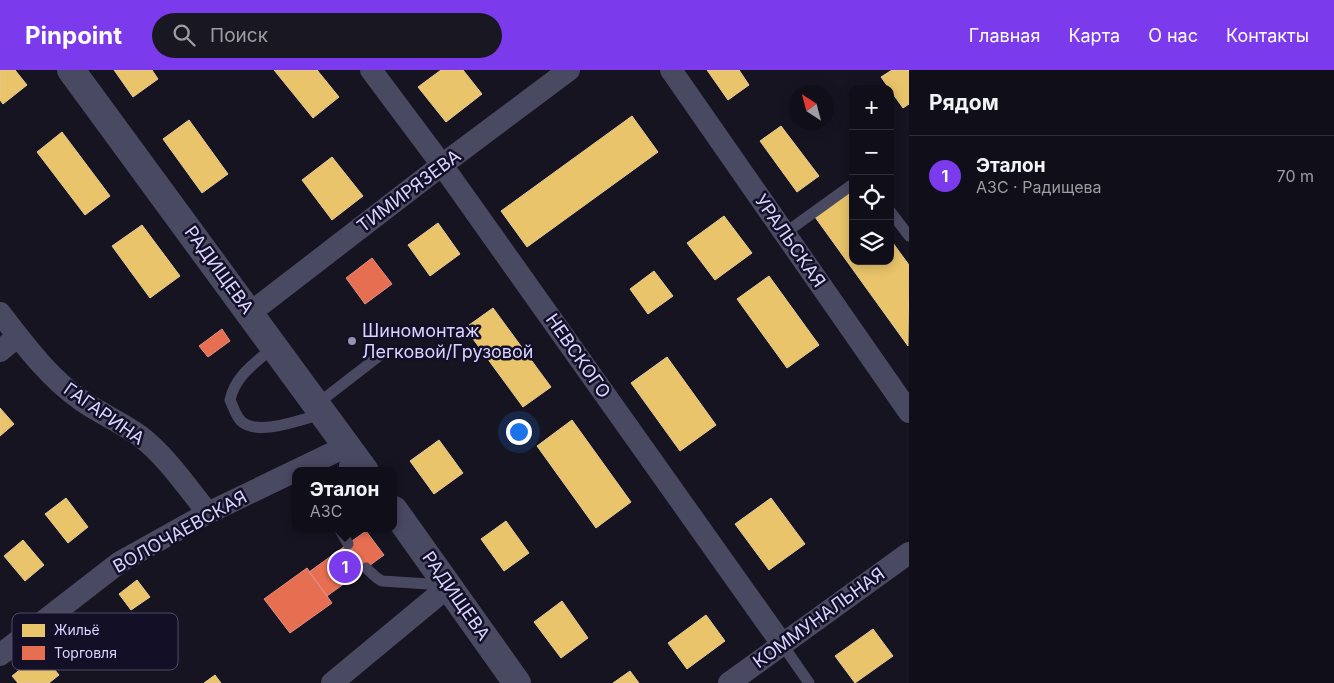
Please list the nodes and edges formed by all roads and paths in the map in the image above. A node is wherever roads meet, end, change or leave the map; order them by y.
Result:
1 (71, 70) edge
2 (371, 70) edge
3 (569, 70) edge
4 (671, 70) edge
5 (442, 165) junction
6 (849, 187) edge
7 (894, 215) edge
8 (785, 233) junction
9 (909, 236) edge
10 (0, 313) edge
11 (250, 313) junction
12 (18, 336) junction
13 (275, 347) junction
14 (0, 351) edge
15 (383, 353) dead end
16 (320, 409) junction
17 (909, 412) edge
18 (345, 458) edge
19 (323, 467) edge
20 (359, 467) edge
21 (292, 479) edge
22 (208, 513) junction
23 (397, 514) edge
24 (341, 532) edge
25 (348, 544) dead end
26 (909, 552) edge
27 (366, 568) dead end
28 (449, 586) junction
29 (54, 613) edge
30 (782, 644) junction
31 (12, 646) edge
32 (0, 655) edge
33 (332, 683) edge
34 (517, 683) edge
35 (729, 683) edge
36 (809, 683) edge

1 - 11 street, РАДИЩЕВА
2 - 5 street, НЕВСКОГО
3 - 5 street, ТИМИРЯЗЕВА
4 - 8 street, УРАЛЬСКАЯ
5 - 11 street, ТИМИРЯЗЕВА
5 - 30 street, НЕВСКОГО
6 - 8 lane
7 - 9 lane
8 - 17 street, УРАЛЬСКАЯ
10 - 12 street, ГАГАРИНА
11 - 13 street, РАДИЩЕВА
12 - 14 street
12 - 22 street, ГАГАРИНА
13 - 16 street, РАДИЩЕВА
13 - 16 lane
15 - 16 lane
16 - 18 street, РАДИЩЕВА
18 - 19 street, ВОЛОЧАЕВСКАЯ
18 - 20 street, РАДИЩЕВА
21 - 22 street, ВОЛОЧАЕВСКАЯ
22 - 29 street, ВОЛОЧАЕВСКАЯ
23 - 28 street, РАДИЩЕВА
24 - 25 lane
26 - 30 street, КОММУНАЛЬНАЯ
27 - 28 lane
28 - 33 street
28 - 34 street, РАДИЩЕВА
30 - 35 street, КОММУНАЛЬНАЯ
30 - 36 lane
31 - 32 street, ВОЛОЧАЕВСКАЯ

